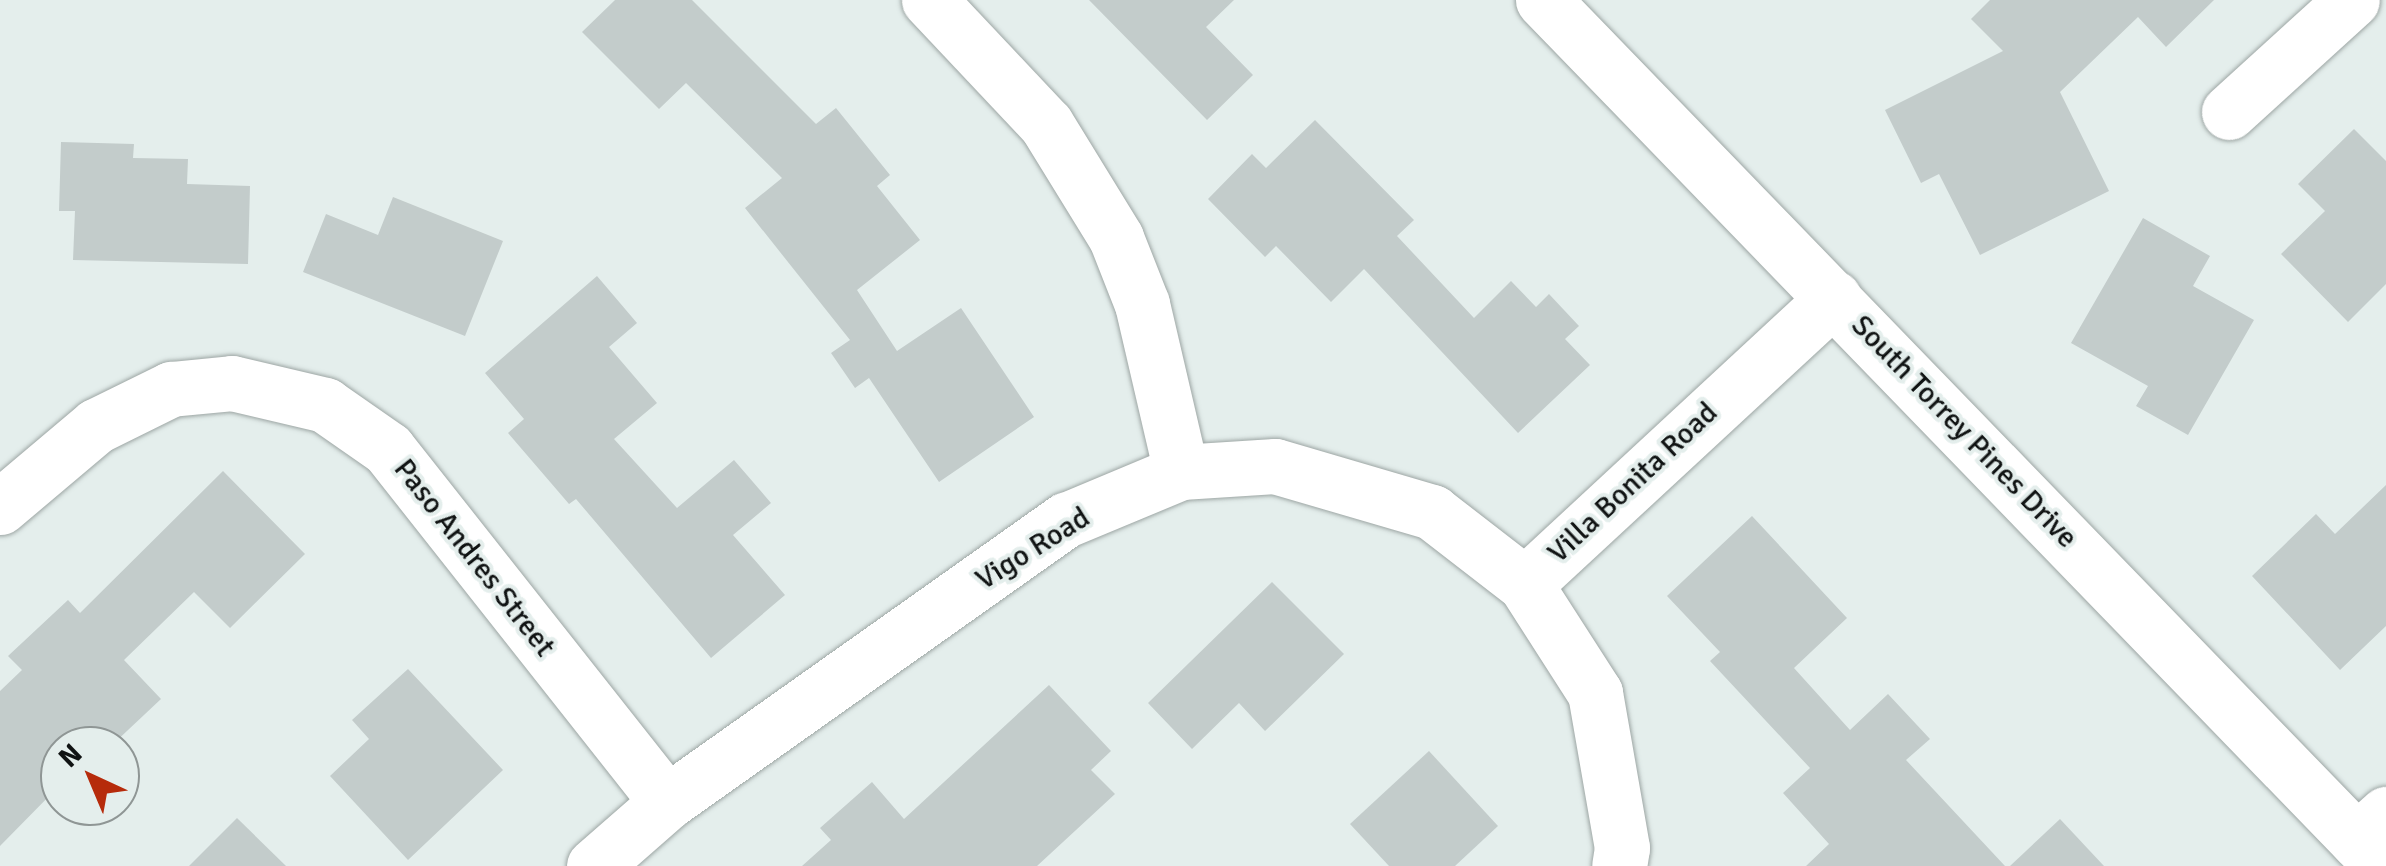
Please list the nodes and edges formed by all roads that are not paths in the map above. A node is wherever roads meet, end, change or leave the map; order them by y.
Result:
1 (928, 0) edge
2 (1543, 0) edge
3 (2352, 0) edge
4 (2228, 112) dead end
5 (1834, 298) junction
6 (1181, 472) junction
7 (0, 507) edge
8 (1524, 584) junction
9 (667, 802) junction
10 (2375, 840) edge
11 (594, 866) edge
12 (1619, 866) edge

1 - 6 street
2 - 5 street, South Torrey Pines Drive
3 - 4 street
5 - 8 street, Villa Bonita Road
5 - 10 street, South Torrey Pines Drive
6 - 8 street, Vigo Road
6 - 9 street, Vigo Road
7 - 9 street, Paso Andres Street
8 - 12 street, Villa Bonita Road
9 - 11 street, Vigo Road

